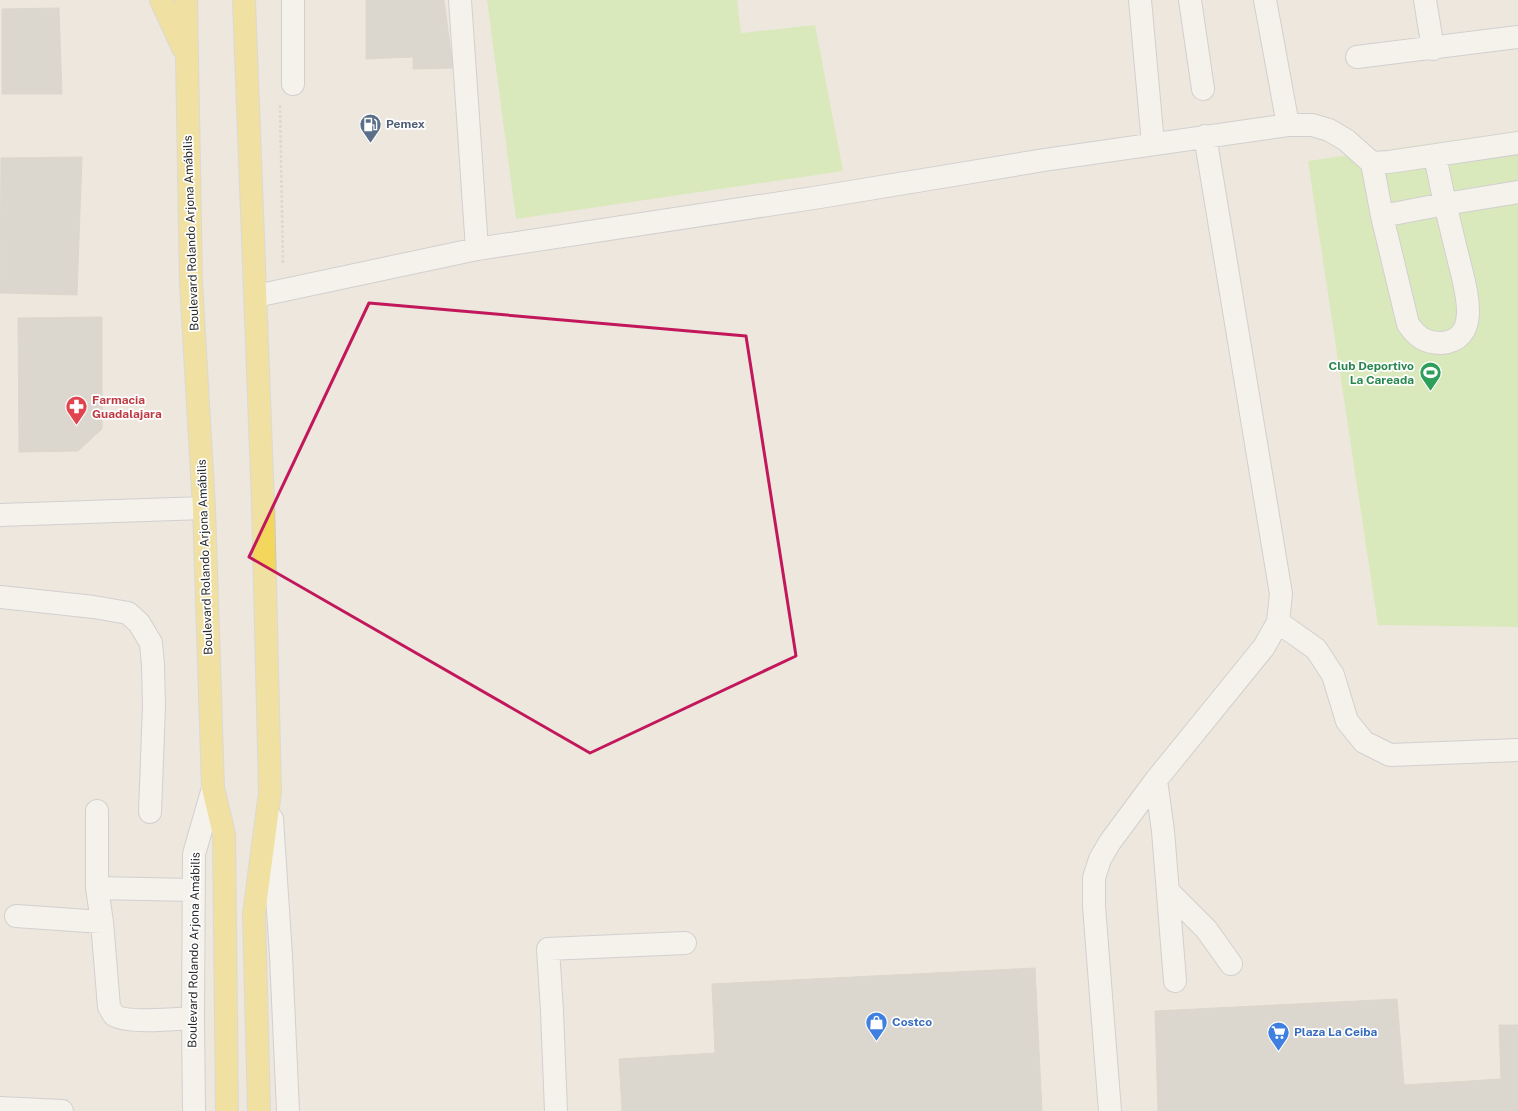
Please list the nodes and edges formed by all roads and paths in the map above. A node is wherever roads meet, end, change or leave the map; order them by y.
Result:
1 (161, 0) edge
2 (186, 0) edge
3 (244, 0) edge
4 (293, 0) edge
5 (460, 0) edge
6 (1140, 0) edge
7 (1190, 0) edge
8 (1265, 0) edge
9 (1425, 0) edge
10 (1518, 36) edge
11 (1433, 49) junction
12 (1357, 57) dead end
13 (187, 58) junction
14 (293, 84) dead end
15 (1203, 89) dead end
16 (1288, 125) junction
17 (1205, 136) junction
18 (1518, 143) edge
19 (1153, 144) junction
20 (1436, 156) junction
21 (1372, 163) junction
22 (1518, 192) edge
23 (1445, 204) junction
24 (1382, 216) junction
25 (476, 249) junction
26 (256, 296) junction
27 (204, 508) junction
28 (0, 515) edge
29 (0, 597) edge
30 (1278, 622) junction
31 (1518, 750) edge
32 (1156, 780) junction
33 (213, 788) junction
34 (270, 792) junction
35 (97, 811) dead end
36 (150, 812) dead end
37 (97, 888) junction
38 (193, 890) junction
39 (1168, 891) junction
40 (16, 916) dead end
41 (102, 922) junction
42 (685, 943) dead end
43 (1231, 964) dead end
44 (1175, 981) dead end
45 (192, 1018) junction
46 (0, 1108) edge
47 (62, 1111) edge
48 (194, 1111) edge
49 (228, 1111) edge
50 (259, 1111) edge
51 (288, 1111) edge
52 (556, 1111) edge
53 (1110, 1111) edge

1 - 13 main road
2 - 13 main road, Boulevard Rolando Arjona Amábilis
3 - 26 main road
4 - 14 street
5 - 25 street
6 - 19 street
7 - 15 street
8 - 16 street
9 - 11 street
10 - 11 street
11 - 12 street
13 - 27 main road, Boulevard Rolando Arjona Amábilis
16 - 17 street
16 - 21 street
17 - 19 street
17 - 30 street
18 - 20 street
19 - 25 street
20 - 21 street
20 - 23 street
21 - 24 street
22 - 23 street
23 - 24 street
23 - 24 street
25 - 26 street
26 - 34 main road
27 - 28 street
27 - 33 main road, Boulevard Rolando Arjona Amábilis
29 - 36 street
30 - 31 street
30 - 32 street
32 - 39 street
32 - 53 street
33 - 38 street, Boulevard Rolando Arjona Amábilis
33 - 49 main road
34 - 50 main road
34 - 51 street
35 - 37 street
37 - 38 street
37 - 41 street
38 - 45 street, Boulevard Rolando Arjona Amábilis
39 - 43 street
39 - 44 street
40 - 41 street
41 - 45 street
42 - 52 street
45 - 48 street, Boulevard Rolando Arjona Amábilis
46 - 47 street

